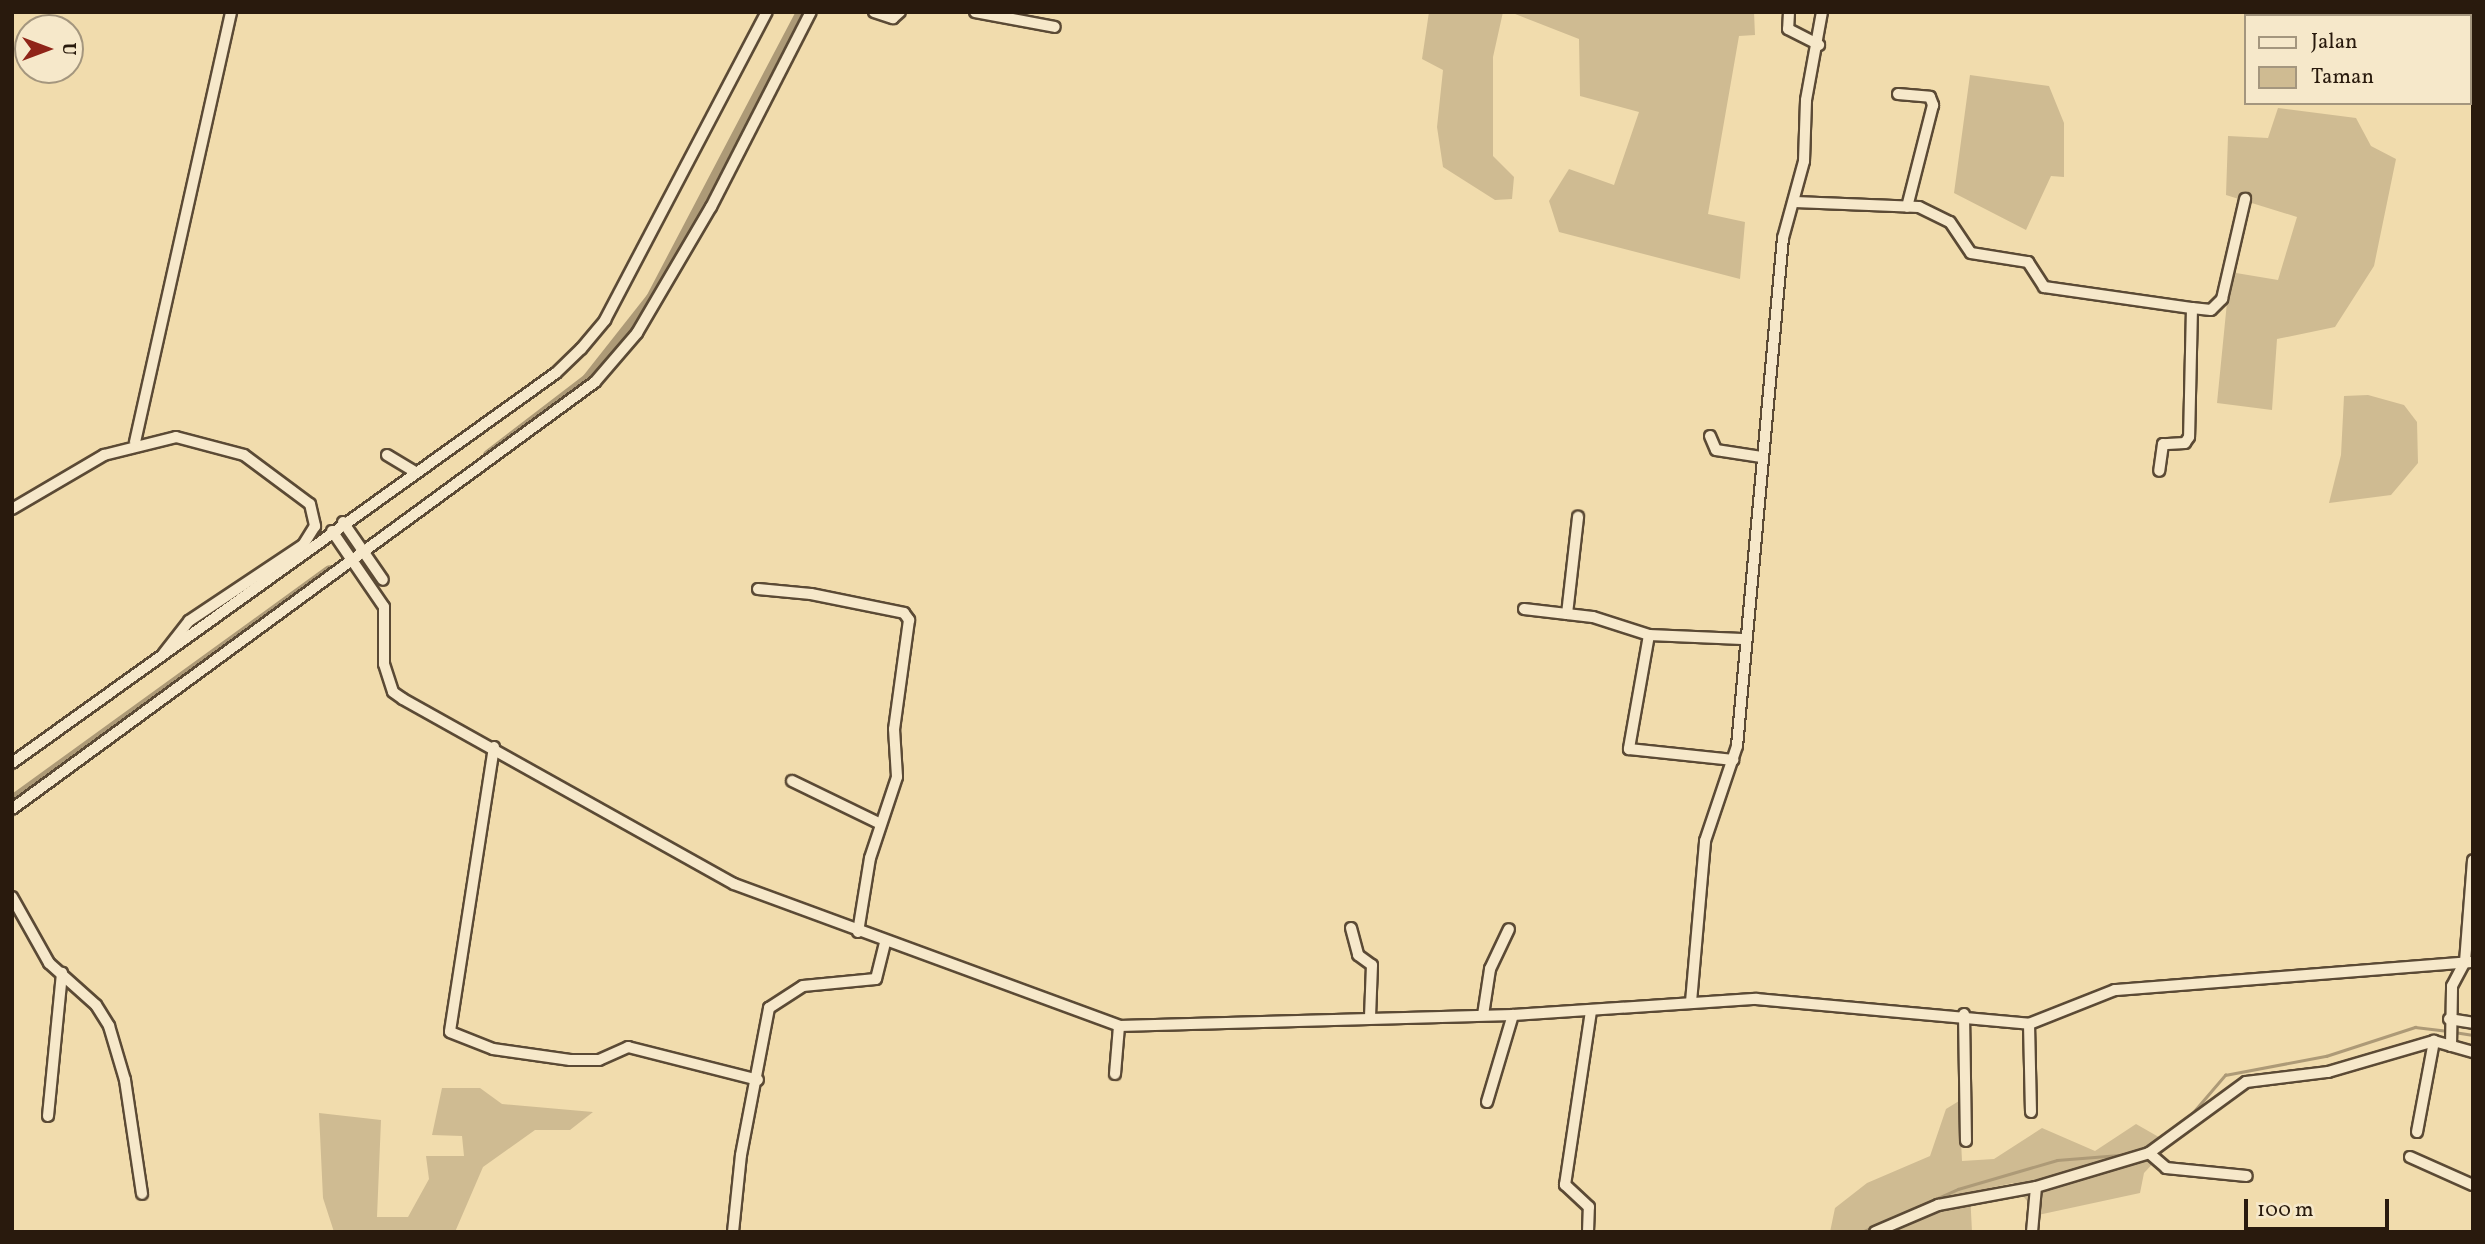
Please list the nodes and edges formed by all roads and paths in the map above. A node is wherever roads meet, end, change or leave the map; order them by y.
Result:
1 (231, 12) edge
2 (767, 12) edge
3 (811, 12) edge
4 (874, 12) edge
5 (900, 12) edge
6 (975, 12) edge
7 (1788, 12) edge
8 (1822, 12) edge
9 (1055, 27) dead end
10 (1819, 45) junction
11 (1898, 94) dead end
12 (2245, 199) dead end
13 (1795, 202) junction
14 (1907, 207) junction
15 (2192, 308) junction
16 (1710, 436) dead end
17 (135, 442) junction
18 (387, 454) dead end
19 (1761, 457) junction
20 (2159, 471) dead end
21 (415, 472) junction
22 (12, 509) edge
23 (1578, 517) dead end
24 (346, 525) junction
25 (335, 535) junction
26 (363, 549) junction
27 (353, 557) junction
28 (383, 580) dead end
29 (758, 589) dead end
30 (207, 607) junction
31 (1524, 609) dead end
32 (1567, 614) junction
33 (214, 617) junction
34 (1649, 635) junction
35 (1742, 639) junction
36 (164, 654) junction
37 (494, 747) junction
38 (1733, 760) junction
39 (12, 763) edge
40 (792, 781) dead end
41 (12, 809) edge
42 (879, 823) junction
43 (2473, 860) edge
44 (12, 897) edge
45 (1351, 928) dead end
46 (1509, 929) dead end
47 (858, 932) junction
48 (885, 944) junction
49 (2469, 962) edge
50 (62, 973) junction
51 (1691, 1002) junction
52 (1591, 1010) junction
53 (1964, 1014) junction
54 (1483, 1015) junction
55 (1513, 1015) junction
56 (1370, 1017) junction
57 (2449, 1021) junction
58 (2029, 1024) junction
59 (2473, 1024) edge
60 (1119, 1027) junction
61 (2434, 1041) junction
62 (2450, 1043) junction
63 (2473, 1052) edge
64 (1115, 1074) dead end
65 (758, 1080) junction
66 (1487, 1102) dead end
67 (2031, 1112) dead end
68 (48, 1116) dead end
69 (2417, 1132) dead end
70 (1966, 1141) dead end
71 (2149, 1153) junction
72 (2410, 1157) dead end
73 (2247, 1176) dead end
74 (2473, 1185) edge
75 (2036, 1186) junction
76 (142, 1194) dead end
77 (733, 1232) edge
78 (1588, 1232) edge
79 (1875, 1232) edge
80 (2032, 1232) edge

1 - 17 street
2 - 21 street
3 - 26 street
4 - 5 street
6 - 9 street
7 - 10 street
8 - 10 street
10 - 13 street
11 - 14 street
12 - 15 street
13 - 14 street
13 - 19 street
14 - 15 street
15 - 20 street
16 - 19 street
17 - 22 street
17 - 30 street
18 - 21 street
19 - 35 street
21 - 24 street
23 - 32 street
24 - 25 street
24 - 26 street
25 - 27 street
25 - 33 street
26 - 27 street
26 - 28 street
27 - 37 street
27 - 41 street
29 - 42 street
30 - 33 street
30 - 36 street
31 - 32 street
32 - 34 street
33 - 36 street
34 - 35 street
34 - 38 street
35 - 38 street
36 - 39 street
37 - 47 street
37 - 65 street
38 - 51 street
40 - 42 street
42 - 47 street
43 - 49 street
44 - 50 street
45 - 56 street
46 - 54 street
47 - 48 street
48 - 60 street
48 - 65 street
49 - 57 street
49 - 58 street
50 - 68 street
50 - 76 street
51 - 52 street
51 - 53 street
52 - 55 street
52 - 78 street
53 - 58 street
53 - 70 street
54 - 55 street
54 - 56 street
55 - 66 street
56 - 60 street
57 - 59 street
57 - 62 street
58 - 67 street
60 - 64 street
61 - 62 street
61 - 69 street
61 - 71 street
62 - 63 street
65 - 77 street
71 - 73 street
71 - 75 street
72 - 74 street
75 - 79 street
75 - 80 street

